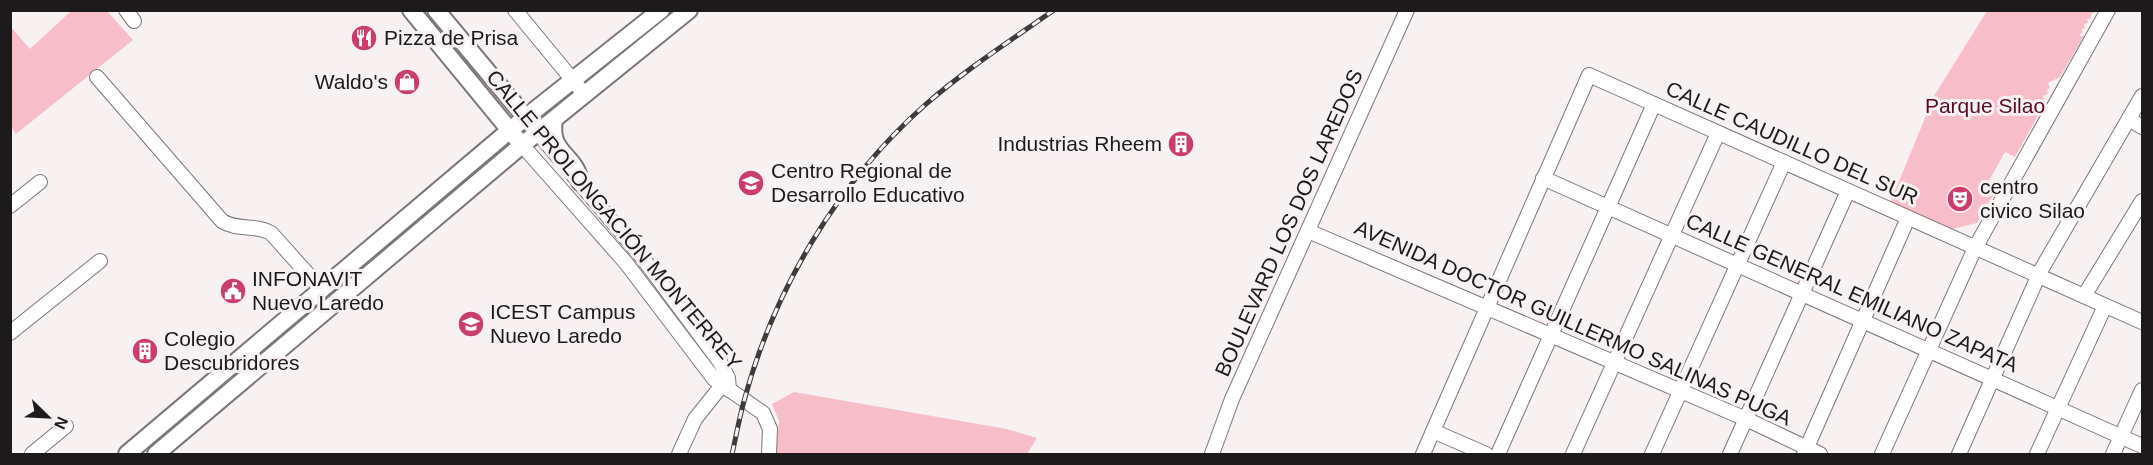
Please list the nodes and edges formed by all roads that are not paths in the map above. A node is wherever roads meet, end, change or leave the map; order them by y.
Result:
1 (411, 10) edge
2 (436, 10) edge
3 (661, 10) edge
4 (689, 10) edge
5 (1407, 10) edge
6 (2108, 10) edge
7 (520, 12) edge
8 (617, 45) junction
9 (628, 60) junction
10 (97, 78) dead end
11 (573, 80) junction
12 (585, 95) junction
13 (2142, 96) edge
14 (1654, 104) junction
15 (526, 118) junction
16 (2129, 119) junction
17 (554, 120) junction
18 (2142, 127) edge
19 (510, 130) junction
20 (1718, 132) junction
21 (538, 133) junction
22 (522, 145) junction
23 (1784, 162) junction
24 (1544, 178) junction
25 (40, 182) dead end
26 (580, 182) junction
27 (1848, 191) junction
28 (2142, 201) edge
29 (10, 206) edge
30 (1608, 207) junction
31 (1908, 218) junction
32 (1308, 231) junction
33 (1671, 236) junction
34 (373, 247) junction
35 (1975, 248) junction
36 (100, 261) dead end
37 (385, 261) junction
38 (1737, 265) junction
39 (2038, 276) junction
40 (322, 290) junction
41 (1802, 294) junction
42 (2084, 296) junction
43 (2105, 306) junction
44 (1487, 308) junction
45 (2140, 317) edge
46 (1863, 321) junction
47 (283, 323) junction
48 (10, 333) edge
49 (1551, 335) junction
50 (295, 337) junction
51 (1928, 350) junction
52 (1615, 362) junction
53 (1994, 379) junction
54 (726, 384) junction
55 (2142, 390) edge
56 (1680, 391) junction
57 (2058, 408) junction
58 (1746, 419) junction
59 (66, 426) dead end
60 (1433, 431) junction
61 (2121, 436) junction
62 (2142, 446) edge
63 (1810, 452) edge
64 (32, 454) edge
65 (127, 454) edge
66 (156, 454) edge
67 (679, 454) edge
68 (769, 454) edge
69 (1212, 454) edge
70 (1423, 454) edge
71 (1486, 454) edge
72 (1498, 454) edge
73 (1573, 454) edge
74 (1652, 454) edge
75 (1730, 454) edge
76 (1882, 454) edge
77 (1959, 454) edge
78 (2037, 454) edge
79 (2113, 454) edge

1 - 19 main road, CALLE PROLONGACIÓN MONTERREY
2 - 15 main road, CALLE PROLONGACIÓN MONTERREY
3 - 8 main road
4 - 9 main road
5 - 32 street, BOULEVARD LOS DOS LAREDOS
6 - 35 street
7 - 11 street
8 - 9 main road
8 - 11 main road
9 - 12 main road
10 - 40 street
11 - 12 street
11 - 15 main road
12 - 17 main road
13 - 16 street
14 - 20 street, CALLE CAUDILLO DEL SUR
14 - 24 street, CALLE CAUDILLO DEL SUR
14 - 30 street
15 - 19 main road
15 - 21 main road, CALLE PROLONGACIÓN MONTERREY
16 - 18 street
16 - 39 street
17 - 21 main road
17 - 26 main road
19 - 22 main road, CALLE PROLONGACIÓN MONTERREY
19 - 34 main road
20 - 23 street, CALLE CAUDILLO DEL SUR
20 - 33 street
21 - 22 main road
21 - 26 street, CALLE PROLONGACIÓN MONTERREY
22 - 37 main road
22 - 54 street, CALLE PROLONGACIÓN MONTERREY
23 - 27 street, CALLE CAUDILLO DEL SUR
23 - 38 street
24 - 30 street, CALLE GENERAL EMILIANO ZAPATA
24 - 44 street
25 - 29 street
26 - 54 street, CALLE PROLONGACIÓN MONTERREY
27 - 31 street, CALLE CAUDILLO DEL SUR
27 - 41 street
28 - 42 street
30 - 33 street, CALLE GENERAL EMILIANO ZAPATA
30 - 49 street
31 - 35 street, CALLE CAUDILLO DEL SUR
31 - 46 street
32 - 44 street, AVENIDA DOCTOR GUILLERMO SALINAS PUGA
32 - 69 street, BOULEVARD LOS DOS LAREDOS
33 - 38 street, CALLE GENERAL EMILIANO ZAPATA
33 - 52 street
34 - 37 main road
34 - 40 main road
35 - 39 street, CALLE CAUDILLO DEL SUR
35 - 51 street
36 - 48 street
37 - 50 main road
38 - 41 street, CALLE GENERAL EMILIANO ZAPATA
38 - 56 street
39 - 42 street, CALLE CAUDILLO DEL SUR
39 - 53 street
40 - 47 main road
41 - 46 street, CALLE GENERAL EMILIANO ZAPATA
41 - 58 street
42 - 43 street, CALLE CAUDILLO DEL SUR
43 - 45 street, CALLE CAUDILLO DEL SUR
43 - 57 street
44 - 49 street, AVENIDA DOCTOR GUILLERMO SALINAS PUGA
44 - 60 street
46 - 51 street, CALLE GENERAL EMILIANO ZAPATA
46 - 63 street
47 - 50 main road
47 - 65 main road
49 - 52 street, AVENIDA DOCTOR GUILLERMO SALINAS PUGA
49 - 72 street
50 - 66 main road
51 - 53 street, CALLE GENERAL EMILIANO ZAPATA
51 - 76 street
52 - 56 street, AVENIDA DOCTOR GUILLERMO SALINAS PUGA
52 - 73 street
53 - 57 street, CALLE GENERAL EMILIANO ZAPATA
53 - 77 street
54 - 67 street
54 - 68 street
55 - 61 street
56 - 58 street, AVENIDA DOCTOR GUILLERMO SALINAS PUGA
56 - 74 street
57 - 61 street, CALLE GENERAL EMILIANO ZAPATA
57 - 78 street
58 - 63 street, AVENIDA DOCTOR GUILLERMO SALINAS PUGA
58 - 75 street
59 - 64 street
60 - 70 street
60 - 71 street
61 - 62 street, CALLE GENERAL EMILIANO ZAPATA
61 - 79 street

